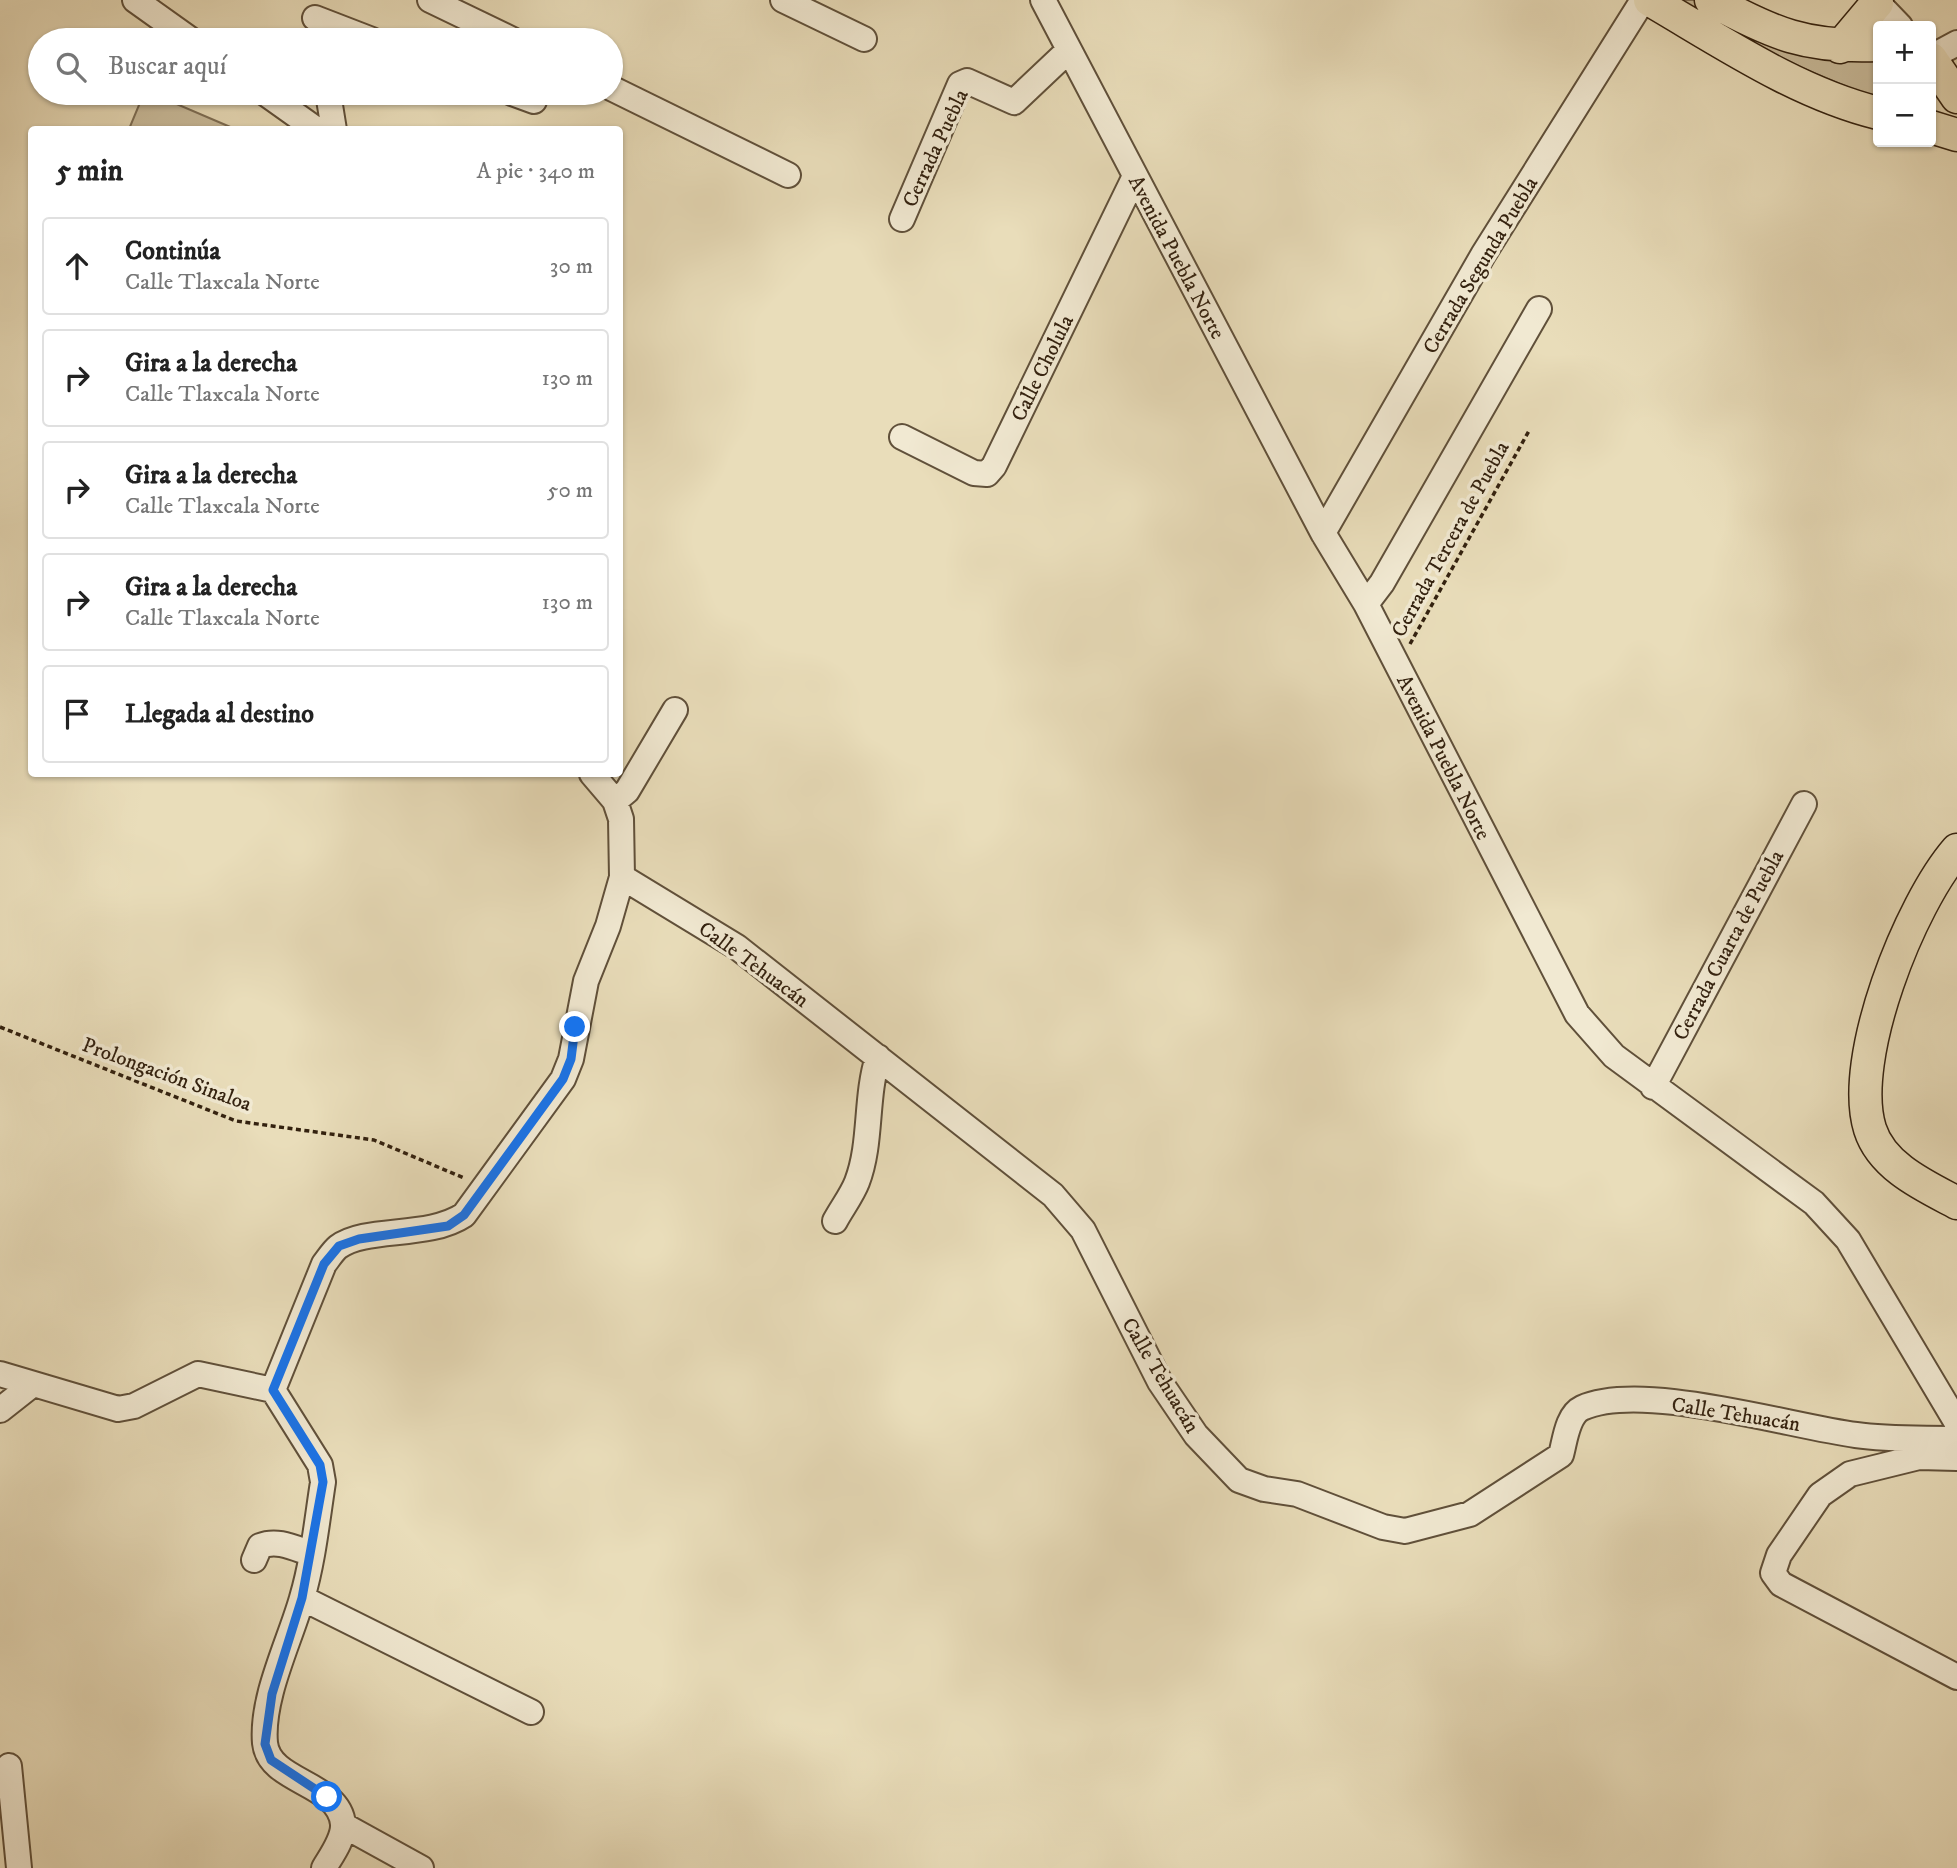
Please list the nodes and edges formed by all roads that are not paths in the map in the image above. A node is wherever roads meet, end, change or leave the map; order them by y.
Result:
1 (135, 0) edge
2 (430, 0) edge
3 (783, 0) edge
4 (1043, 0) edge
5 (1643, 0) edge
6 (1650, 0) edge
7 (1711, 0) edge
8 (1876, 2) edge
9 (315, 20) edge
10 (1895, 21) edge
11 (174, 28) edge
12 (338, 28) edge
13 (488, 28) edge
14 (864, 39) dead end
15 (1957, 43) edge
16 (1873, 46) edge
17 (1840, 47) junction
18 (1069, 50) junction
19 (1939, 77) edge
20 (623, 94) edge
21 (282, 105) edge
22 (330, 105) edge
23 (1873, 112) edge
24 (311, 126) edge
25 (333, 126) edge
26 (1936, 129) edge
27 (1957, 135) edge
28 (788, 174) dead end
29 (1135, 176) junction
30 (902, 219) dead end
31 (1539, 309) dead end
32 (902, 438) dead end
33 (1323, 533) junction
34 (1366, 604) junction
35 (676, 710) dead end
36 (595, 777) edge
37 (615, 801) junction
38 (1804, 804) dead end
39 (1957, 850) edge
40 (622, 877) junction
41 (878, 1057) junction
42 (1653, 1087) junction
43 (1957, 1203) edge
44 (835, 1220) dead end
45 (0, 1374) edge
46 (33, 1384) junction
47 (273, 1390) junction
48 (0, 1410) edge
49 (1957, 1423) edge
50 (1957, 1439) edge
51 (1957, 1458) edge
52 (312, 1553) junction
53 (254, 1560) dead end
54 (302, 1598) junction
55 (1957, 1677) edge
56 (531, 1712) dead end
57 (9, 1766) dead end
58 (343, 1825) junction
59 (19, 1868) edge
60 (324, 1868) edge
61 (421, 1868) edge

1 - 11 street
2 - 13 street
3 - 14 street
4 - 18 street, Avenida Puebla Norte
5 - 33 street, Cerrada Segunda Puebla
6 - 23 main road
7 - 17 main road
8 - 10 street
8 - 17 main road
9 - 12 street
15 - 19 street
16 - 17 main road
18 - 29 street, Avenida Puebla Norte
18 - 30 street, Cerrada Puebla
20 - 28 street
21 - 24 street
22 - 25 street
26 - 27 main road
29 - 32 street, Calle Cholula
29 - 33 street, Avenida Puebla Norte
31 - 34 street
33 - 34 street, Avenida Puebla Norte
34 - 42 street, Avenida Puebla Norte
35 - 37 street
36 - 37 street
37 - 40 street
38 - 42 street, Cerrada Cuarta de Puebla
39 - 43 main road
40 - 41 street, Calle Tehuacán
40 - 47 street
41 - 44 street
41 - 50 street, Calle Tehuacán
42 - 49 street, Avenida Puebla Norte
45 - 46 street
46 - 47 street
46 - 48 street
47 - 52 street
51 - 55 street
52 - 53 street
52 - 54 street
54 - 56 street
54 - 58 street
57 - 59 street
58 - 60 street
58 - 61 street

